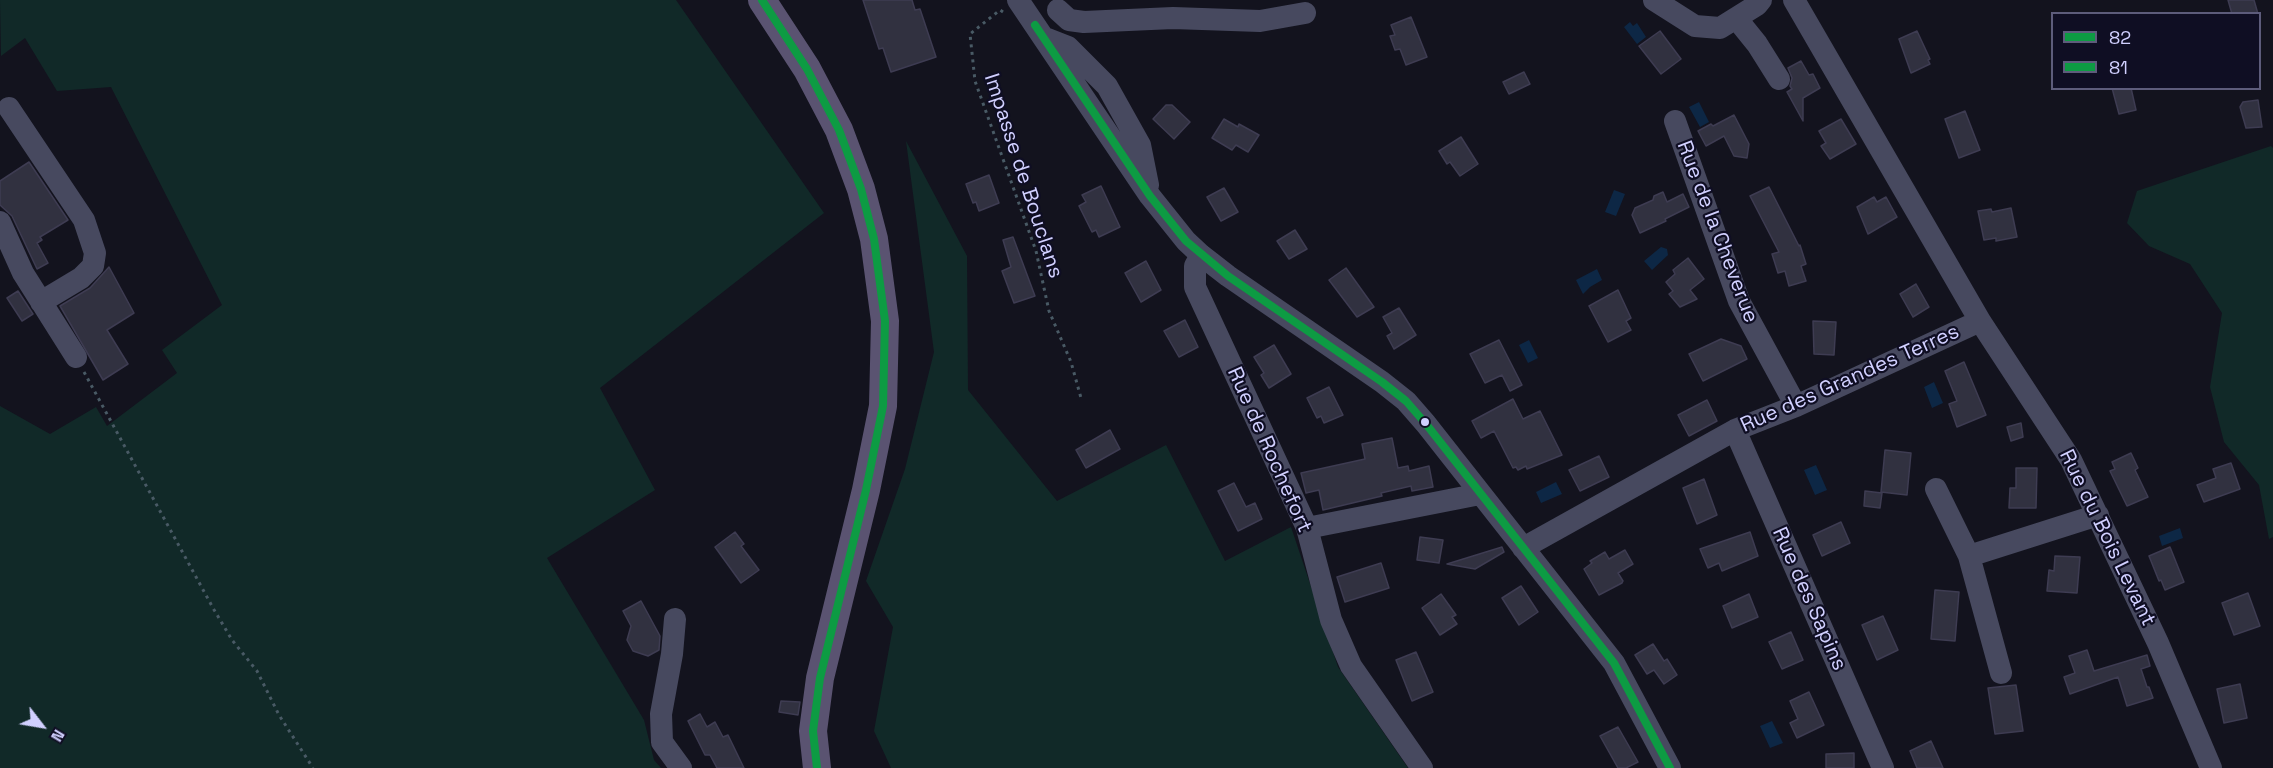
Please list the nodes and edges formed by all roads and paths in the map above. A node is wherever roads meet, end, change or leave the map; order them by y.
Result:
1 (762, 0) edge
2 (1018, 0) edge
3 (1654, 0) edge
4 (1761, 0) edge
5 (1794, 0) edge
6 (1061, 5) edge
7 (1305, 13) dead end
8 (1736, 18) junction
9 (1039, 31) junction
10 (1779, 79) dead end
11 (9, 108) dead end
12 (1675, 121) dead end
13 (0, 222) edge
14 (1201, 255) junction
15 (41, 302) junction
16 (1980, 321) junction
17 (76, 357) joint
18 (1081, 398) dead end
19 (1796, 406) junction
20 (1735, 430) junction
21 (1936, 489) dead end
22 (1480, 494) junction
23 (2098, 515) junction
24 (1307, 528) junction
25 (1522, 548) junction
26 (1969, 556) junction
27 (675, 619) dead end
28 (2001, 673) dead end
29 (313, 768) edge
30 (681, 768) edge
31 (817, 768) edge
32 (1422, 768) edge
33 (1670, 768) edge
34 (1883, 768) edge
35 (2211, 768) edge

1 - 31 main road
2 - 9 street
3 - 8 street
4 - 8 street
5 - 16 street, Rue des Grandes Terres
6 - 7 street
6 - 9 street
8 - 10 street
9 - 14 street
9 - 18 path, Impasse de Bouclans
11 - 15 street
12 - 19 street, Rue de la Cheverue
13 - 15 street
14 - 22 street
14 - 24 street, Rue de Rochefort
15 - 17 street
16 - 19 street, Rue des Grandes Terres
16 - 23 street, Rue du Bois Levant
17 - 29 path
19 - 20 street, Rue des Grandes Terres
20 - 25 street, Rue des Grandes Terres
20 - 34 street, Rue des Sapins
21 - 26 street
22 - 24 street
22 - 25 street
23 - 26 street
23 - 35 street, Rue du Bois Levant
24 - 32 street, Rue de Rochefort
25 - 33 street
26 - 28 street
27 - 30 street

